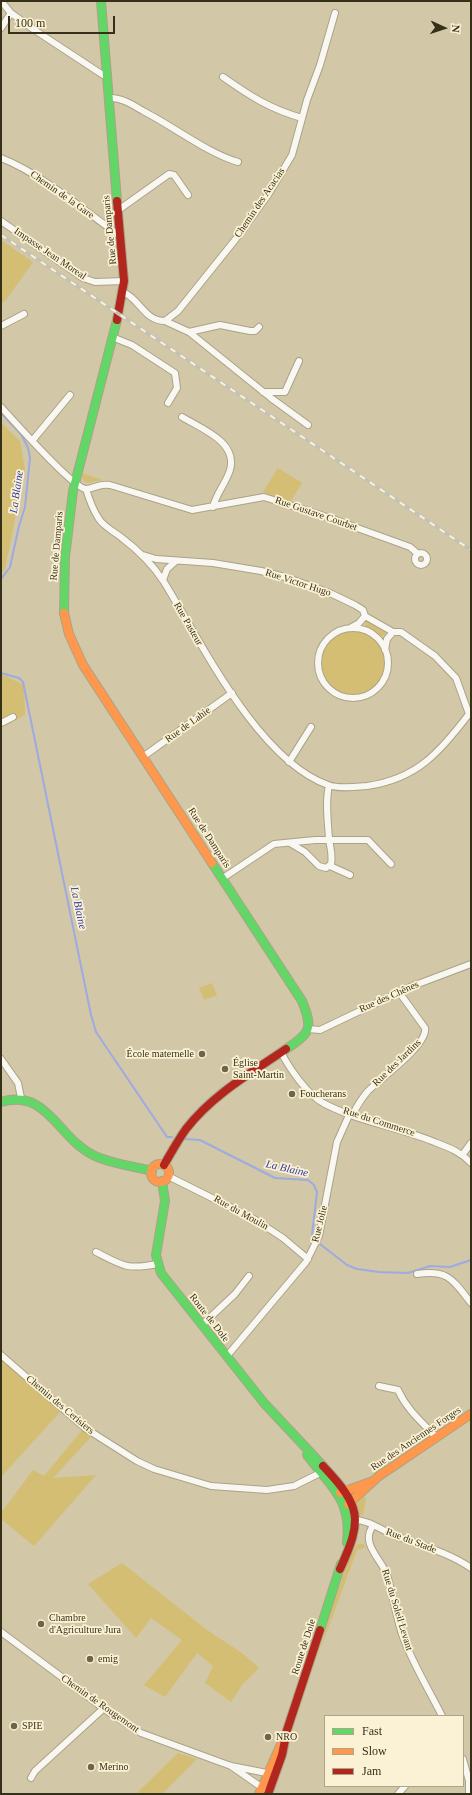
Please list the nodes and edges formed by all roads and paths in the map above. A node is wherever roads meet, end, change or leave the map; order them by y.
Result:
1 (1, 1) edge
2 (101, 1) edge
3 (11, 13) junction
4 (335, 13) dead end
5 (1, 28) edge
6 (107, 75) junction
7 (223, 77) dead end
8 (109, 98) junction
9 (302, 118) junction
10 (1, 158) edge
11 (238, 162) dead end
12 (188, 195) dead end
13 (117, 211) junction
14 (1, 221) edge
15 (120, 236) junction
16 (124, 281) junction
17 (123, 292) junction
18 (24, 314) dead end
19 (165, 321) junction
20 (1, 326) edge
21 (259, 327) dead end
22 (189, 332) junction
23 (112, 337) junction
24 (299, 361) dead end
25 (263, 392) junction
26 (70, 396) dead end
27 (168, 403) dead end
28 (1, 407) edge
29 (182, 417) dead end
30 (308, 425) dead end
31 (32, 441) junction
32 (75, 481) junction
33 (86, 489) junction
34 (213, 507) junction
35 (417, 553) dead end
36 (143, 555) junction
37 (176, 561) junction
38 (163, 580) junction
39 (365, 616) junction
40 (350, 628) junction
41 (393, 632) junction
42 (385, 650) junction
43 (232, 693) junction
44 (470, 714) edge
45 (13, 716) dead end
46 (1, 723) edge
47 (311, 728) dead end
48 (144, 756) junction
49 (289, 762) junction
50 (329, 786) junction
51 (329, 840) junction
52 (290, 843) junction
53 (391, 864) dead end
54 (330, 866) junction
55 (350, 875) dead end
56 (223, 878) junction
57 (471, 964) edge
58 (399, 992) junction
59 (308, 1029) junction
60 (281, 1052) junction
61 (1, 1059) edge
62 (21, 1098) junction
63 (1, 1102) edge
64 (351, 1114) junction
65 (471, 1143) edge
66 (463, 1154) junction
67 (471, 1163) edge
68 (164, 1165) junction
69 (152, 1171) junction
70 (165, 1178) junction
71 (96, 1252) dead end
72 (308, 1260) junction
73 (158, 1264) junction
74 (417, 1274) dead end
75 (249, 1276) dead end
76 (471, 1303) edge
77 (202, 1324) junction
78 (1, 1355) edge
79 (227, 1356) junction
80 (379, 1386) dead end
81 (471, 1414) edge
82 (436, 1437) junction
83 (323, 1471) junction
84 (373, 1480) junction
85 (342, 1492) junction
86 (349, 1503) junction
87 (353, 1520) junction
88 (373, 1526) junction
89 (471, 1568) edge
90 (1, 1632) edge
91 (104, 1708) junction
92 (441, 1715) edge
93 (464, 1763) edge
94 (231, 1766) junction
95 (272, 1774) junction
96 (30, 1778) dead end
97 (264, 1792) edge
98 (469, 1794) edge

1 - 3 street
2 - 6 main road, Rue de Damparis
3 - 5 street
3 - 6 street
4 - 9 street, Chemin des Acacias
6 - 8 main road, Rue de Damparis
7 - 9 street
8 - 11 street
8 - 13 main road, Rue de Damparis
9 - 19 street, Chemin des Acacias
10 - 15 street, Chemin de la Gare
12 - 13 street
13 - 15 main road, Rue de Damparis
14 - 16 street, Impasse Jean Moreal
15 - 16 main road, Rue de Damparis
16 - 17 main road, Rue de Damparis
17 - 19 street
17 - 23 main road, Rue de Damparis
18 - 20 street
19 - 22 street
21 - 22 street
22 - 25 street
23 - 27 street
23 - 32 main road, Rue de Damparis
24 - 25 street
25 - 30 street
26 - 31 street
28 - 31 street
29 - 34 street
31 - 32 street
32 - 33 street
32 - 48 main road, Rue de Damparis
33 - 34 street, Rue Gustave Courbet
33 - 36 street, Rue Pasteur
34 - 35 street, Rue Gustave Courbet
36 - 37 street, Rue Victor Hugo
36 - 38 street, Rue Pasteur
37 - 38 street
37 - 39 street, Rue Victor Hugo
38 - 43 street, Rue Pasteur
39 - 40 street
39 - 41 street, Rue Victor Hugo
40 - 42 street
40 - 42 street
41 - 42 street
41 - 44 street, Rue Victor Hugo
43 - 48 street, Rue de Lahie
43 - 49 street, Rue Pasteur
44 - 50 street, Rue Pasteur
45 - 46 street
47 - 49 street
48 - 56 main road, Rue de Damparis
49 - 50 street, Rue Pasteur
50 - 51 street
51 - 52 street
51 - 53 street
51 - 54 street
52 - 54 street
52 - 56 street
54 - 55 street
56 - 59 main road, Rue de Damparis
57 - 58 street, Rue des Chênes
58 - 59 street, Rue des Chênes
58 - 64 street, Rue des Jardins
59 - 60 main road
60 - 64 street, Rue du Commerce
60 - 68 main road
61 - 62 street
62 - 63 main road
62 - 69 main road
64 - 66 street, Rue du Commerce
64 - 72 street, Rue Jolie
65 - 66 street
66 - 67 street, Rue du Commerce
68 - 69 main road
68 - 70 main road
69 - 70 main road
70 - 72 street, Rue du Moulin
70 - 73 main road, Route de Dole
71 - 73 street
72 - 79 street, Rue Jolie
73 - 77 main road, Route de Dole
74 - 76 street
75 - 77 street
77 - 79 main road, Route de Dole
78 - 83 street, Chemin des Cerisiers
79 - 83 main road, Route de Dole
80 - 82 street
81 - 82 main road, Rue des Anciennes Forges
82 - 84 main road, Rue des Anciennes Forges
83 - 85 main road, Route de Dole
84 - 85 main road, Rue des Anciennes Forges
84 - 86 main road, Rue des Anciennes Forges
85 - 86 main road, Route de Dole
86 - 87 main road, Route de Dole
87 - 88 street, Rue du Stade
87 - 95 main road, Route de Dole
88 - 89 street, Rue du Stade
88 - 92 street, Rue du Soleil Levant
90 - 91 street, Chemin de Rougemont
91 - 94 street, Chemin de Rougemont
91 - 96 street
93 - 98 street
94 - 95 street, Chemin de Rougemont
94 - 97 street, Chemin de Rougemont
95 - 97 main road, Route de Dole

